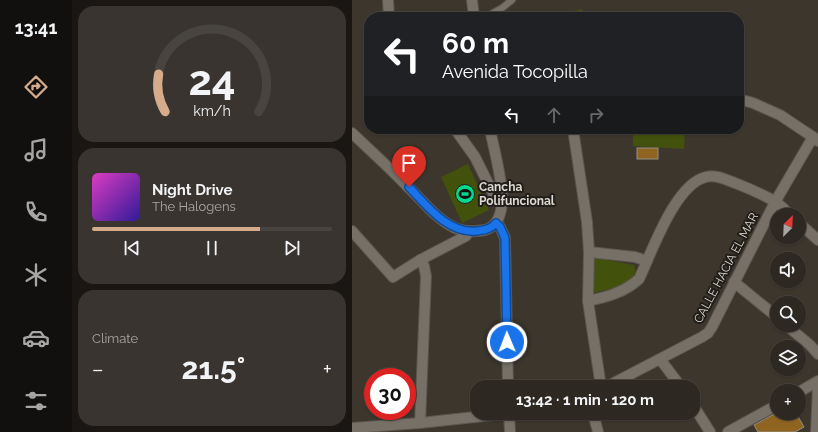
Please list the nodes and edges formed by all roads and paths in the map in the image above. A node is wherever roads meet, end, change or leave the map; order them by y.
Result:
1 (388, 0) edge
2 (472, 0) edge
3 (512, 0) edge
4 (389, 12) edge
5 (473, 12) edge
6 (495, 12) edge
7 (744, 100) edge
8 (352, 133) edge
9 (459, 134) edge
10 (491, 134) edge
11 (574, 134) edge
12 (816, 139) edge
13 (502, 198) junction
14 (775, 202) junction
15 (782, 208) edge
16 (496, 223) junction
17 (806, 229) edge
18 (352, 231) edge
19 (468, 232) junction
20 (818, 240) edge
21 (589, 252) junction
22 (420, 260) junction
23 (647, 261) junction
24 (734, 282) junction
25 (588, 301) junction
26 (770, 312) edge
27 (794, 332) edge
28 (818, 354) edge
29 (660, 359) junction
30 (508, 380) edge
31 (600, 380) edge
32 (620, 380) edge
33 (675, 380) edge
34 (818, 381) edge
35 (818, 387) edge
36 (806, 388) edge
37 (770, 409) edge
38 (700, 416) edge
39 (470, 417) edge
40 (510, 420) edge
41 (595, 420) edge
42 (420, 423) junction
43 (352, 428) edge
44 (510, 432) edge
45 (598, 432) edge
46 (710, 432) edge
47 (728, 432) edge
48 (816, 432) edge

1 - 4 street
2 - 5 street
3 - 6 lane
7 - 12 street
8 - 19 street
9 - 13 street
10 - 13 street
11 - 21 street
12 - 14 street, CALLE HACIA EL MAR
13 - 16 street
14 - 15 street
14 - 23 street
14 - 24 street, CALLE HACIA EL MAR
16 - 19 street
16 - 30 street
17 - 20 street
18 - 22 street
19 - 22 street
21 - 23 street
21 - 25 street
22 - 42 street
23 - 25 street
24 - 26 street
24 - 29 street, CALLE HACIA EL MAR
25 - 31 street
27 - 28 street
29 - 32 street, CALLE HACIA EL MAR
29 - 33 street
34 - 36 street
35 - 48 street
37 - 47 street
38 - 46 street
39 - 42 street
40 - 44 street
41 - 45 street
42 - 43 street

